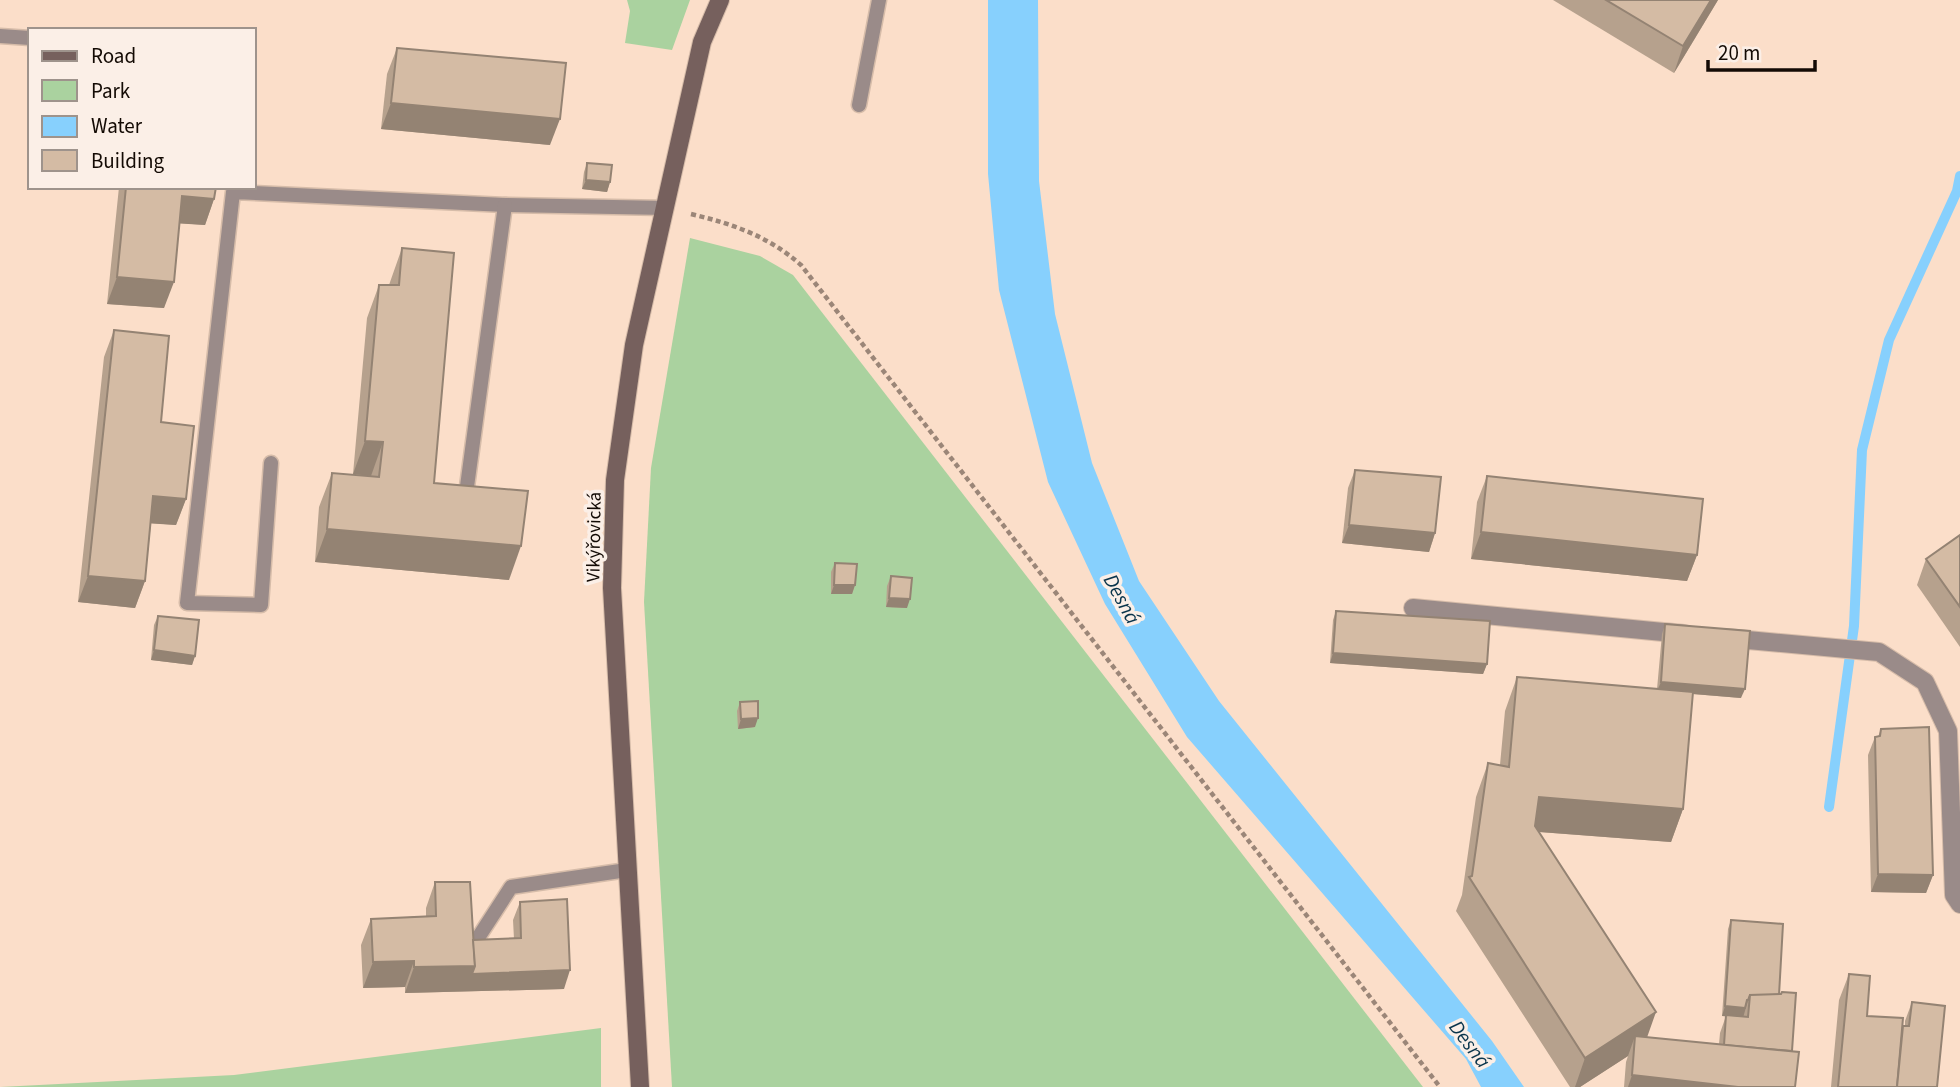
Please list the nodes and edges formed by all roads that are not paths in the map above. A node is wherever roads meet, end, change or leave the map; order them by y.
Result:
1 (720, 0) edge
2 (879, 0) edge
3 (0, 36) edge
4 (28, 38) edge
5 (859, 104) dead end
6 (234, 189) edge
7 (505, 205) junction
8 (666, 208) junction
9 (271, 463) dead end
10 (466, 494) edge
11 (1413, 608) dead end
12 (628, 870) junction
13 (1960, 904) edge
14 (476, 941) edge
15 (640, 1087) edge

1 - 8 street, Vikýřovická
2 - 5 lane
3 - 4 lane
6 - 7 lane
6 - 9 lane
7 - 8 lane
7 - 10 lane
8 - 12 street, Vikýřovická
11 - 13 street
12 - 14 lane
12 - 15 street, Vikýřovická

